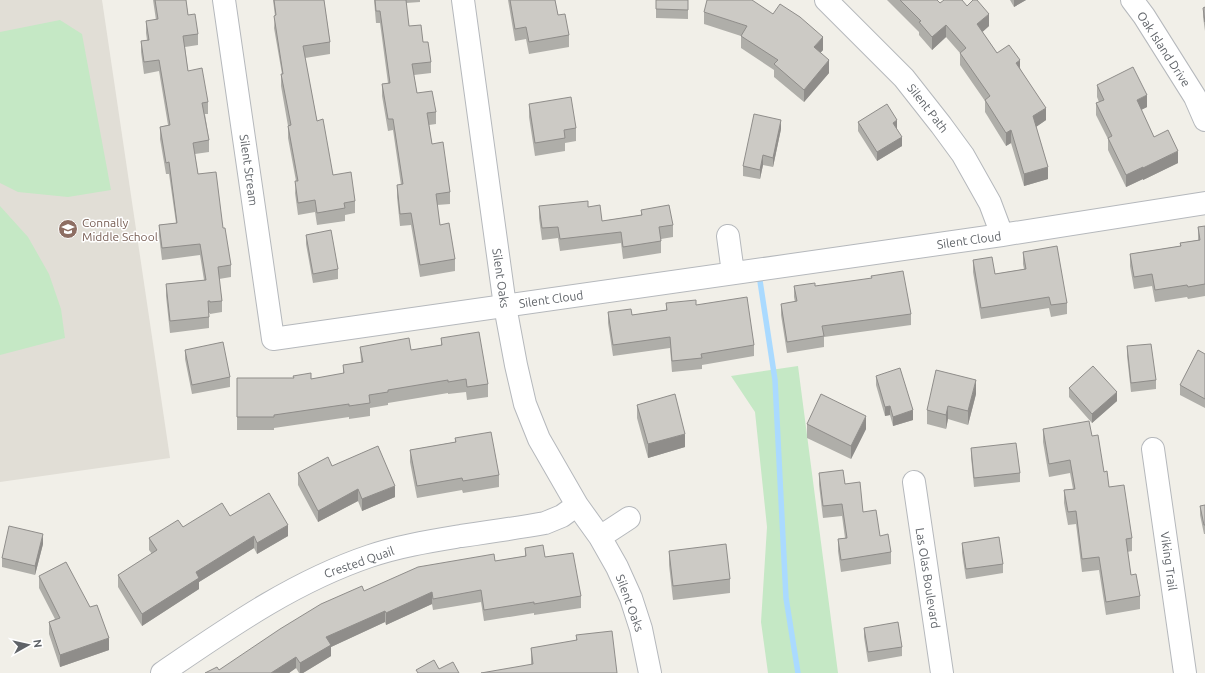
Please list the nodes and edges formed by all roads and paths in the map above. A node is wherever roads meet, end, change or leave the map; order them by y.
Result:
1 (224, 0) edge
2 (463, 0) edge
3 (826, 0) edge
4 (1132, 0) edge
5 (1205, 120) edge
6 (1205, 203) edge
7 (1002, 235) junction
8 (728, 236) dead end
9 (733, 274) junction
10 (505, 306) junction
11 (273, 339) joint
12 (1153, 449) dead end
13 (914, 482) dead end
14 (577, 505) junction
15 (629, 518) dead end
16 (600, 537) junction
17 (162, 673) edge
18 (650, 673) edge
19 (942, 673) edge
20 (1185, 673) edge

1 - 11 street, Silent Stream
2 - 10 street, Silent Oaks
3 - 7 street, Silent Path
4 - 5 street, Oak Island Drive
6 - 7 street, Silent Cloud
7 - 9 street, Silent Cloud
8 - 9 street
9 - 10 street, Silent Cloud
10 - 11 street, Silent Cloud
10 - 14 street, Silent Oaks
12 - 20 street, Viking Trail
13 - 19 street, Las Olas Boulevard
14 - 16 street, Silent Oaks
14 - 17 street, Crested Quail
15 - 16 street
16 - 18 street, Silent Oaks

